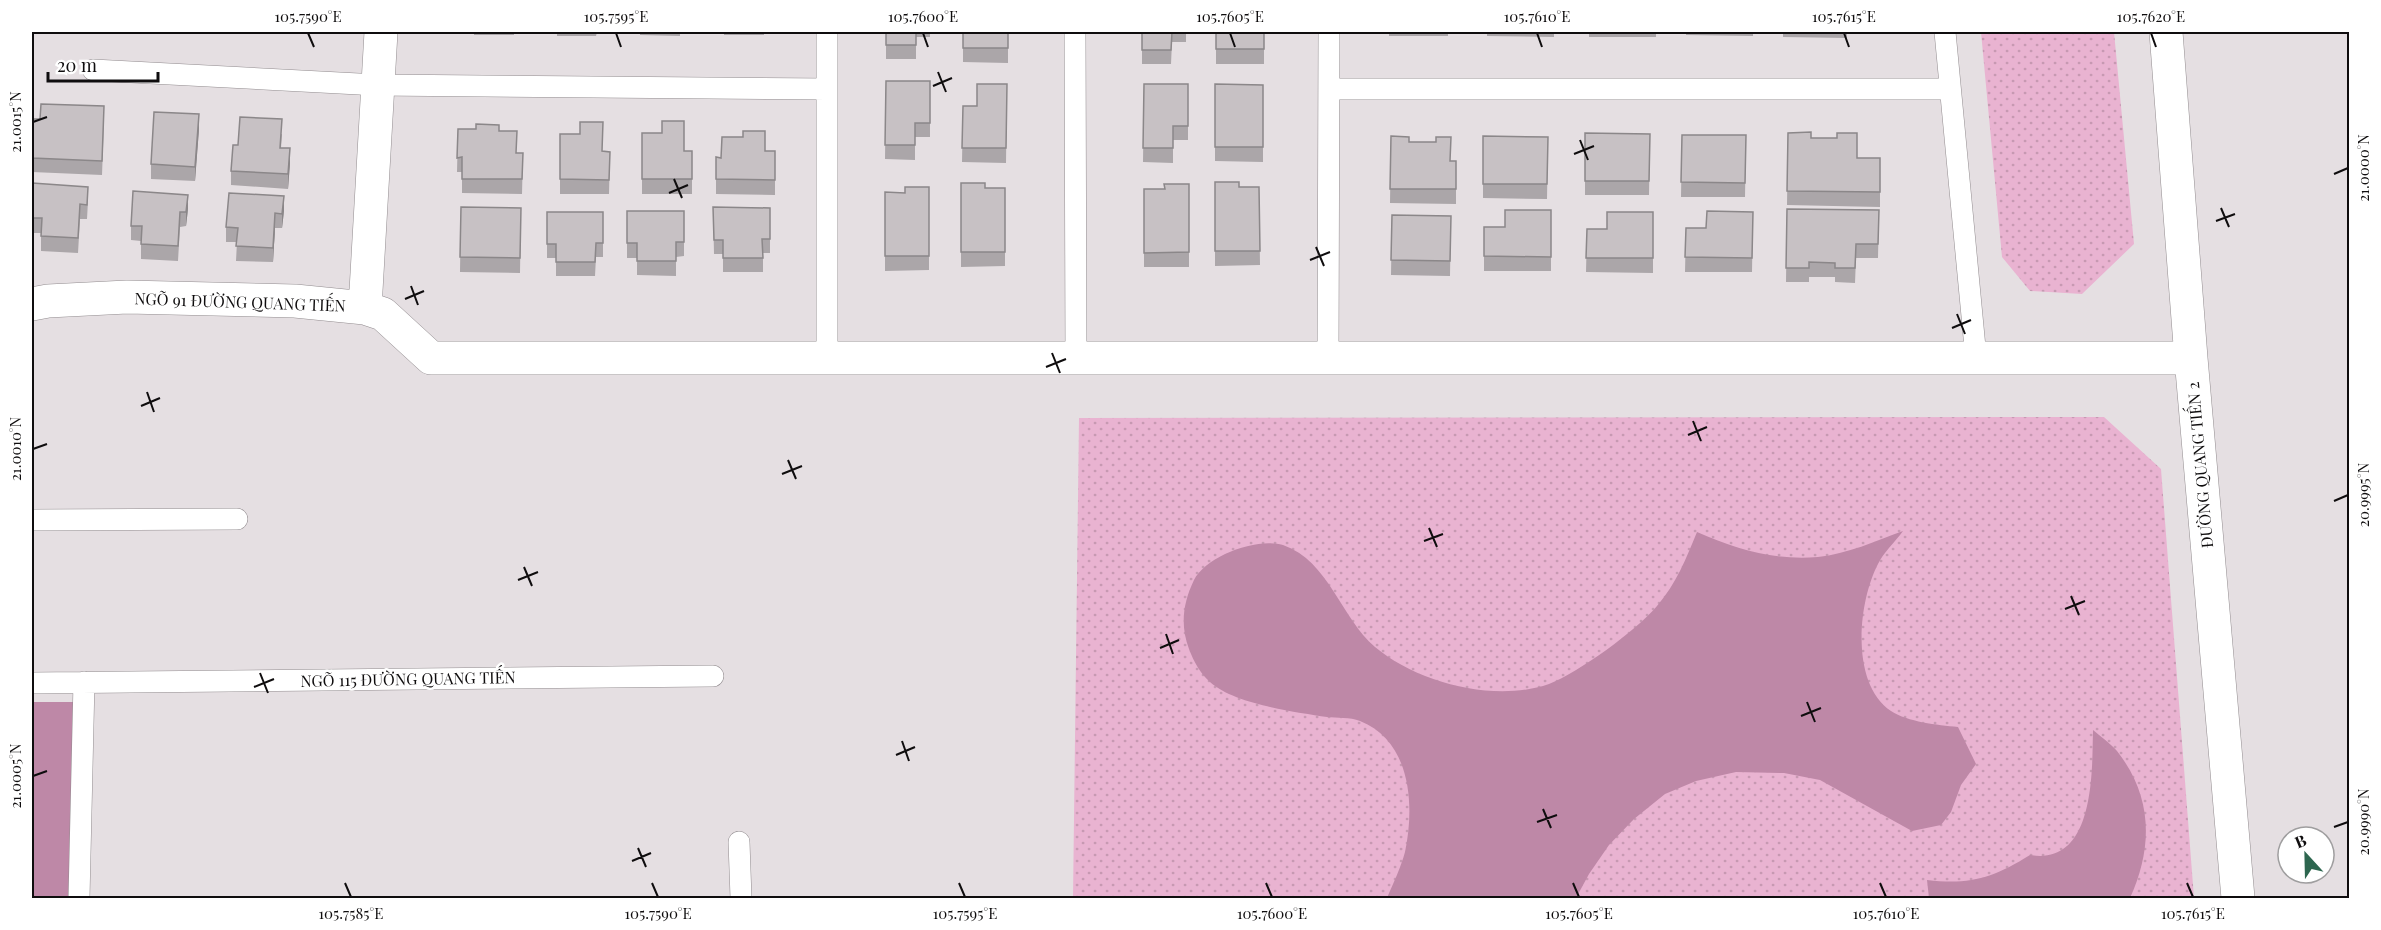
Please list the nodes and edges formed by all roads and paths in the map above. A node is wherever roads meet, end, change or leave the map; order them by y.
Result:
1 (381, 32) edge
2 (827, 32) edge
3 (1075, 32) edge
4 (1329, 32) edge
5 (1946, 32) edge
6 (2166, 32) edge
7 (93, 70) dead end
8 (378, 85) junction
9 (827, 89) junction
10 (1329, 89) junction
11 (1950, 89) junction
12 (32, 304) edge
13 (365, 308) junction
14 (1976, 357) junction
15 (827, 358) junction
16 (1076, 358) junction
17 (1328, 358) junction
18 (2191, 358) junction
19 (237, 519) dead end
20 (32, 520) edge
21 (713, 676) dead end
22 (32, 682) edge
23 (84, 682) junction
24 (739, 842) dead end
25 (79, 898) edge
26 (741, 898) edge
27 (2238, 898) edge

1 - 8 street
2 - 9 lane
3 - 16 lane
4 - 10 lane
5 - 11 lane
6 - 18 street, ĐƯỜNG QUANG TIẾN 2
7 - 8 lane
8 - 9 lane
8 - 13 street
9 - 15 lane
10 - 11 lane
10 - 17 lane
11 - 14 lane
12 - 13 street, NGÕ 91 ĐƯỜNG QUANG TIẾN
13 - 15 street, NGÕ 91 ĐƯỜNG QUANG TIẾN
14 - 17 street
14 - 18 street
15 - 16 street
16 - 17 street
18 - 27 street, ĐƯỜNG QUANG TIẾN 2
19 - 20 lane
21 - 23 lane, NGÕ 115 ĐƯỜNG QUANG TIẾN
22 - 23 lane, NGÕ 115 ĐƯỜNG QUANG TIẾN
23 - 25 lane
24 - 26 lane

